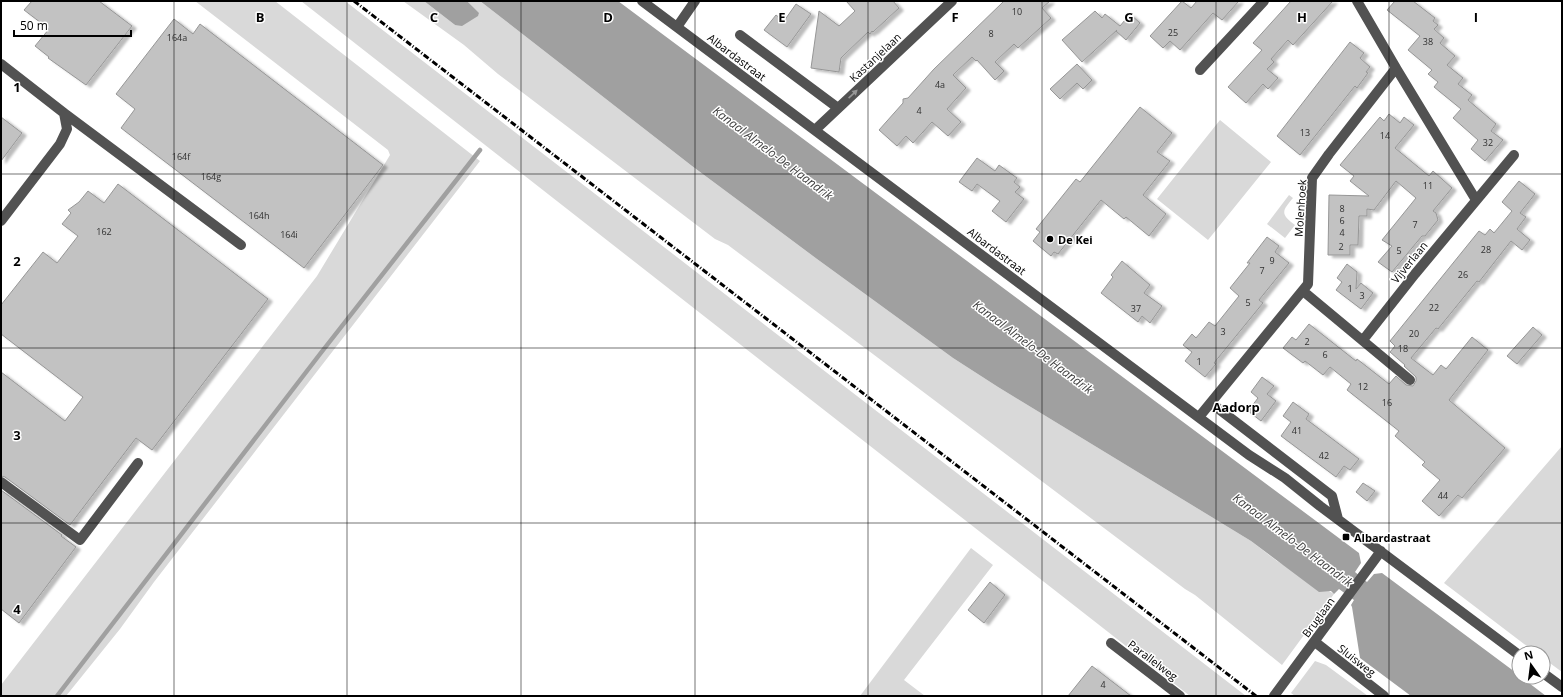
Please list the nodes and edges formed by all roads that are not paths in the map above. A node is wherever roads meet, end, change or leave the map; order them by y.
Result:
1 (642, 1) edge
2 (695, 1) edge
3 (952, 1) edge
4 (1264, 1) edge
5 (1357, 1) edge
6 (677, 27) junction
7 (740, 35) dead end
8 (1, 64) edge
9 (1396, 68) junction
10 (1200, 70) dead end
11 (838, 108) junction
12 (64, 113) junction
13 (815, 130) junction
14 (1514, 155) dead end
15 (1476, 200) junction
16 (1, 221) edge
17 (241, 245) dead end
18 (1303, 291) junction
19 (1362, 340) junction
20 (1410, 380) dead end
21 (1211, 403) junction
22 (1199, 417) junction
23 (138, 463) dead end
24 (1, 482) edge
25 (1338, 519) junction
26 (1381, 551) junction
27 (1315, 642) junction
28 (1111, 643) dead end
29 (1511, 649) edge
30 (1551, 679) edge
31 (1562, 687) edge
32 (1180, 696) edge
33 (1274, 696) edge
34 (1384, 696) edge

1 - 6 street, Albardastraat
2 - 6 street
11 -> 3 street, Kastanjelaan
4 - 10 street
5 - 9 street
6 - 13 street, Albardastraat
7 - 11 street, Albardastraat
8 - 12 street
9 - 15 street
9 - 18 street, Molenhoek
11 - 13 street, Kastanjelaan
12 - 16 street
12 - 17 street
13 - 22 street, Albardastraat
14 - 15 street, Vijverlaan
15 - 19 street, Vijverlaan
18 - 19 street
18 - 21 street, Molenhoek
19 - 20 street
21 - 22 street, Molenhoek
21 - 25 street
22 - 25 street, Albardastraat
23 - 24 street
25 - 26 street, Albardastraat
26 - 27 street, Bruglaan
26 - 29 street, Albardastraat
27 - 33 street, Bruglaan
27 - 34 street, Sluisweg
28 - 32 street, Parallelweg
30 - 31 street

